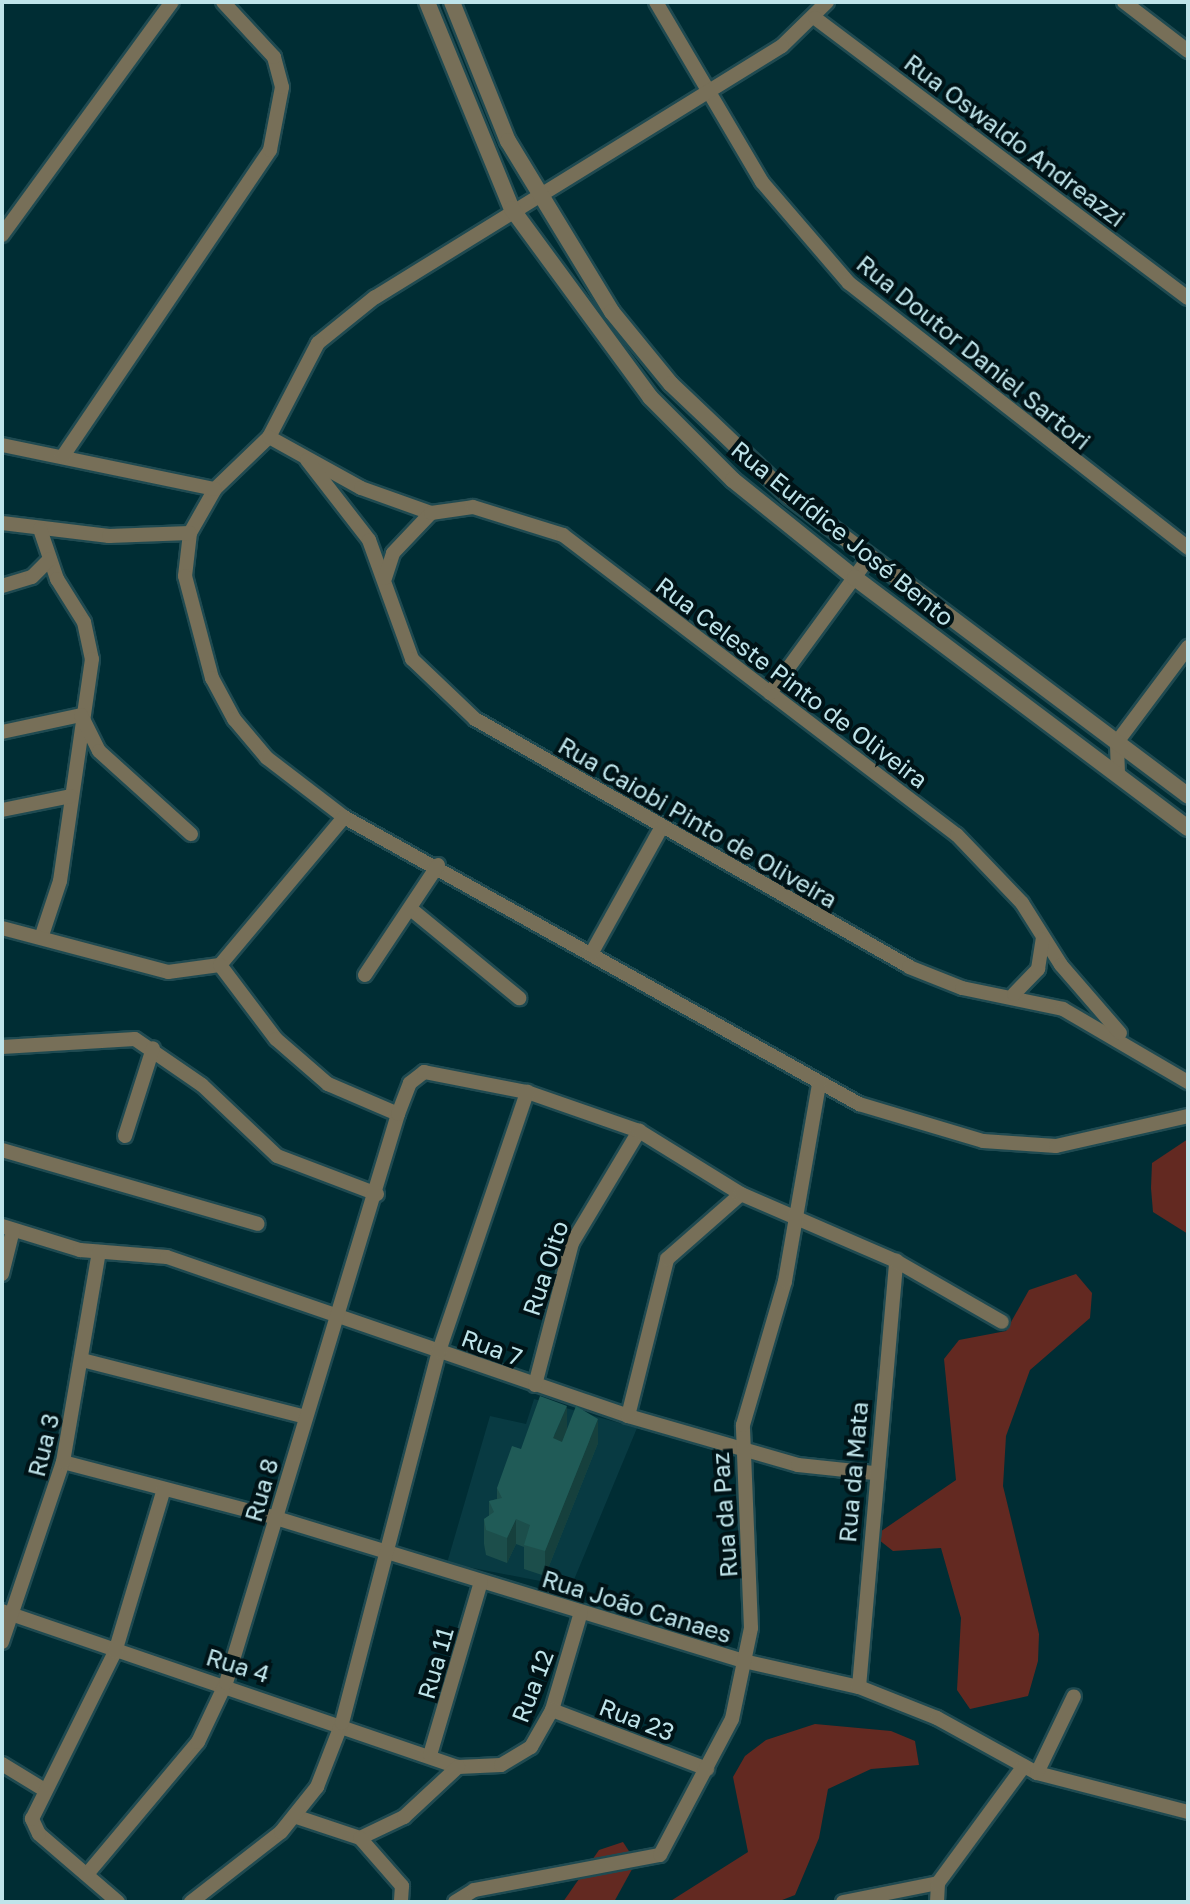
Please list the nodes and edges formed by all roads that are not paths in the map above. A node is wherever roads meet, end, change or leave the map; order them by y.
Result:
1 (172, 2) edge
2 (223, 2) edge
3 (427, 2) edge
4 (452, 2) edge
5 (656, 2) edge
6 (827, 2) edge
7 (1124, 2) edge
8 (815, 18) junction
9 (1188, 51) edge
10 (707, 94) junction
11 (538, 193) junction
12 (512, 209) junction
13 (2, 235) edge
14 (1188, 298) edge
15 (269, 437) junction
16 (2, 445) edge
17 (63, 456) junction
18 (307, 460) junction
19 (215, 489) junction
20 (431, 513) junction
21 (2, 523) edge
22 (40, 529) junction
23 (190, 533) junction
24 (1188, 548) edge
25 (869, 557) junction
26 (50, 559) junction
27 (385, 578) junction
28 (855, 578) junction
29 (2, 586) edge
30 (1188, 647) edge
31 (770, 693) junction
32 (81, 715) junction
33 (2, 732) edge
34 (1117, 742) junction
35 (1118, 774) junction
36 (71, 796) junction
37 (1188, 796) edge
38 (2, 810) edge
39 (344, 817) junction
40 (661, 828) junction
41 (1188, 828) edge
42 (191, 834) dead end
43 (438, 865) junction
44 (412, 910) junction
45 (2, 928) edge
46 (41, 938) junction
47 (1043, 939) junction
48 (591, 954) junction
49 (220, 965) junction
50 (365, 975) dead end
51 (1014, 994) junction
52 (519, 998) dead end
53 (1126, 1040) junction
54 (2, 1047) edge
55 (153, 1048) junction
56 (1188, 1082) edge
57 (819, 1085) junction
58 (527, 1092) junction
59 (398, 1114) junction
60 (1188, 1116) edge
61 (639, 1131) junction
62 (125, 1136) dead end
63 (2, 1150) edge
64 (377, 1194) junction
65 (741, 1194) junction
66 (794, 1221) junction
67 (258, 1224) dead end
68 (8, 1228) edge
69 (99, 1252) junction
70 (896, 1261) junction
71 (2, 1274) edge
72 (336, 1315) junction
73 (1002, 1322) dead end
74 (439, 1351) junction
75 (86, 1361) junction
76 (535, 1385) junction
77 (628, 1416) junction
78 (305, 1417) junction
79 (740, 1450) junction
80 (63, 1462) junction
81 (874, 1473) junction
82 (164, 1489) junction
83 (276, 1518) junction
84 (384, 1551) junction
85 (481, 1582) junction
86 (581, 1612) junction
87 (9, 1613) edge
88 (2, 1642) edge
89 (115, 1652) junction
90 (748, 1662) junction
91 (226, 1683) junction
92 (859, 1687) junction
93 (1074, 1696) dead end
94 (552, 1710) junction
95 (342, 1723) junction
96 (430, 1755) junction
97 (2, 1764) edge
98 (458, 1767) junction
99 (707, 1769) junction
100 (1030, 1770) junction
101 (43, 1789) junction
102 (1188, 1812) edge
103 (297, 1817) junction
104 (360, 1838) junction
105 (88, 1873) junction
106 (938, 1883) junction
107 (907, 1898) edge
108 (405, 1901) edge
109 (118, 1902) edge
110 (191, 1902) edge
111 (455, 1902) edge
112 (843, 1902) edge
113 (937, 1902) edge

1 - 13 street
2 - 17 street
3 - 12 street, Rua Eurídice José Bento
4 - 11 street, Rua Eurídice José Bento
5 - 10 street, Rua Doutor Daniel Sartori
6 - 8 street
7 - 9 street
8 - 10 street
8 - 14 street, Rua Oswaldo Andreazzi
10 - 11 street
10 - 24 street, Rua Doutor Daniel Sartori
11 - 12 street
11 - 25 street, Rua Eurídice José Bento
12 - 15 street
12 - 28 street, Rua Eurídice José Bento
15 - 18 street, Rua Caiobi Pinto de Oliveira
15 - 19 street
16 - 17 street
17 - 19 street
18 - 20 street, Rua Caiobi Pinto de Oliveira
18 - 27 street, Rua Caiobi Pinto de Oliveira
19 - 23 street
20 - 27 street
20 - 31 street, Rua Celeste Pinto de Oliveira
21 - 22 street
22 - 23 street
22 - 26 street
23 - 39 street
25 - 28 street
25 - 34 street, Rua Eurídice José Bento
26 - 29 street
26 - 32 street
27 - 40 street, Rua Caiobi Pinto de Oliveira
28 - 31 street
28 - 35 street, Rua Eurídice José Bento
30 - 34 street
31 - 47 street, Rua Celeste Pinto de Oliveira
32 - 33 street
32 - 36 street
32 - 42 street
34 - 35 street
34 - 37 street, Rua Eurídice José Bento
35 - 41 street, Rua Eurídice José Bento
36 - 38 street
36 - 46 street
39 - 43 street
39 - 49 street
40 - 48 street
40 - 51 street, Rua Caiobi Pinto de Oliveira
43 - 44 street
43 - 48 street
44 - 50 street
44 - 52 street
45 - 46 street
46 - 49 street
47 - 51 street
47 - 53 street, Rua Celeste Pinto de Oliveira
48 - 57 street
49 - 59 street
51 - 53 street, Rua Caiobi Pinto de Oliveira
53 - 56 street, Rua Caiobi Pinto de Oliveira
54 - 55 street
55 - 62 street
55 - 64 street
57 - 60 street
57 - 66 street, Rua da Paz
58 - 59 street, Rua 8
58 - 61 street
58 - 74 street
59 - 64 street, Rua 8
61 - 65 street
61 - 76 street, Rua Oito
63 - 67 street
64 - 72 street, Rua 8
65 - 66 street
65 - 77 street
66 - 70 street
66 - 79 street, Rua da Paz
68 - 69 street, Rua 7
68 - 71 street
69 - 72 street, Rua 7
69 - 75 street, Rua 3
70 - 73 street
70 - 81 street, Rua da Mata
72 - 74 street, Rua 7
72 - 78 street, Rua 8
74 - 76 street, Rua 7
74 - 84 street
75 - 78 street
75 - 80 street, Rua 3
76 - 77 street, Rua 7
77 - 79 street, Rua 7
78 - 83 street, Rua 8
79 - 81 street, Rua 7
79 - 90 street, Rua da Paz
80 - 82 street, Rua João Canaes
80 - 87 street, Rua 3
81 - 92 street, Rua da Mata
82 - 83 street, Rua João Canaes
82 - 89 street
83 - 84 street, Rua João Canaes
83 - 91 street, Rua 8
84 - 85 street, Rua João Canaes
84 - 95 street
85 - 86 street, Rua João Canaes
85 - 96 street, Rua 11
86 - 90 street, Rua João Canaes
86 - 94 street, Rua 12
87 - 88 street, Rua 3
87 - 89 street, Rua 4
89 - 91 street, Rua 4
89 - 101 street
90 - 92 street, Rua João Canaes
90 - 99 street, Rua da Paz
91 - 95 street, Rua 4
91 - 105 street, Rua 8
92 - 100 street, Rua João Canaes
93 - 100 street
94 - 98 street, Rua 12
94 - 99 street, Rua 23
95 - 96 street, Rua 4
95 - 103 street
96 - 98 street, Rua 4
97 - 101 street
98 - 104 street
99 - 111 street, Rua da Paz
100 - 102 street, Rua João Canaes
100 - 106 street
101 - 105 street
103 - 104 street
103 - 110 street
104 - 108 street
105 - 109 street
106 - 107 street
106 - 113 street
107 - 112 street

